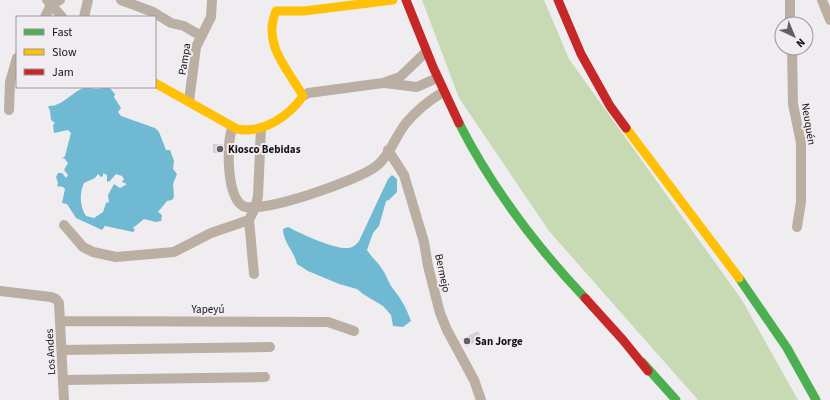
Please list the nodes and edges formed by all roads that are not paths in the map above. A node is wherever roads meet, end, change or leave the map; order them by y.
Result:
1 (88, 0) edge
2 (121, 0) edge
3 (212, 0) edge
4 (393, 0) edge
5 (406, 0) edge
6 (558, 0) edge
7 (790, 0) edge
8 (822, 0) edge
9 (53, 2) edge
10 (46, 16) edge
11 (61, 16) edge
12 (84, 16) edge
13 (790, 16) edge
14 (830, 20) edge
15 (201, 36) junction
16 (426, 52) junction
17 (792, 56) edge
18 (16, 61) edge
19 (437, 78) junction
20 (384, 83) junction
21 (156, 84) edge
22 (443, 92) junction
23 (303, 96) junction
24 (189, 101) junction
25 (9, 110) dead end
26 (232, 128) junction
27 (261, 128) junction
28 (388, 150) junction
29 (255, 208) junction
30 (249, 220) junction
31 (64, 224) dead end
32 (797, 227) dead end
33 (254, 274) dead end
34 (0, 291) edge
35 (61, 321) junction
36 (354, 331) dead end
37 (270, 347) dead end
38 (62, 350) junction
39 (642, 362) junction
40 (265, 377) dead end
41 (64, 380) junction
42 (64, 400) edge
43 (481, 400) edge
44 (669, 400) edge
45 (676, 400) edge
46 (816, 400) edge

1 - 12 street
2 - 15 street
3 - 15 street, Pampa
4 - 23 main road
5 - 16 main road
6 - 46 main road
7 - 13 street
8 - 14 street
9 - 10 street
9 - 11 street
15 - 24 street, Pampa
16 - 19 main road
16 - 20 street
17 - 32 street, Neuquén
18 - 25 street
19 - 20 street
19 - 22 main road
20 - 23 street
21 - 24 main road
22 - 28 street
22 - 39 main road
23 - 27 main road
24 - 26 main road
26 - 27 main road
26 - 29 street
27 - 29 street
28 - 29 street
28 - 43 street, Bermejo
29 - 30 street
30 - 31 street
30 - 33 street
34 - 35 street, Los Andes
35 - 36 street, Yapeyú
35 - 38 street, Los Andes
37 - 38 street
38 - 41 street, Los Andes
39 - 44 main road
39 - 45 main road
40 - 41 street
41 - 42 street, Los Andes

